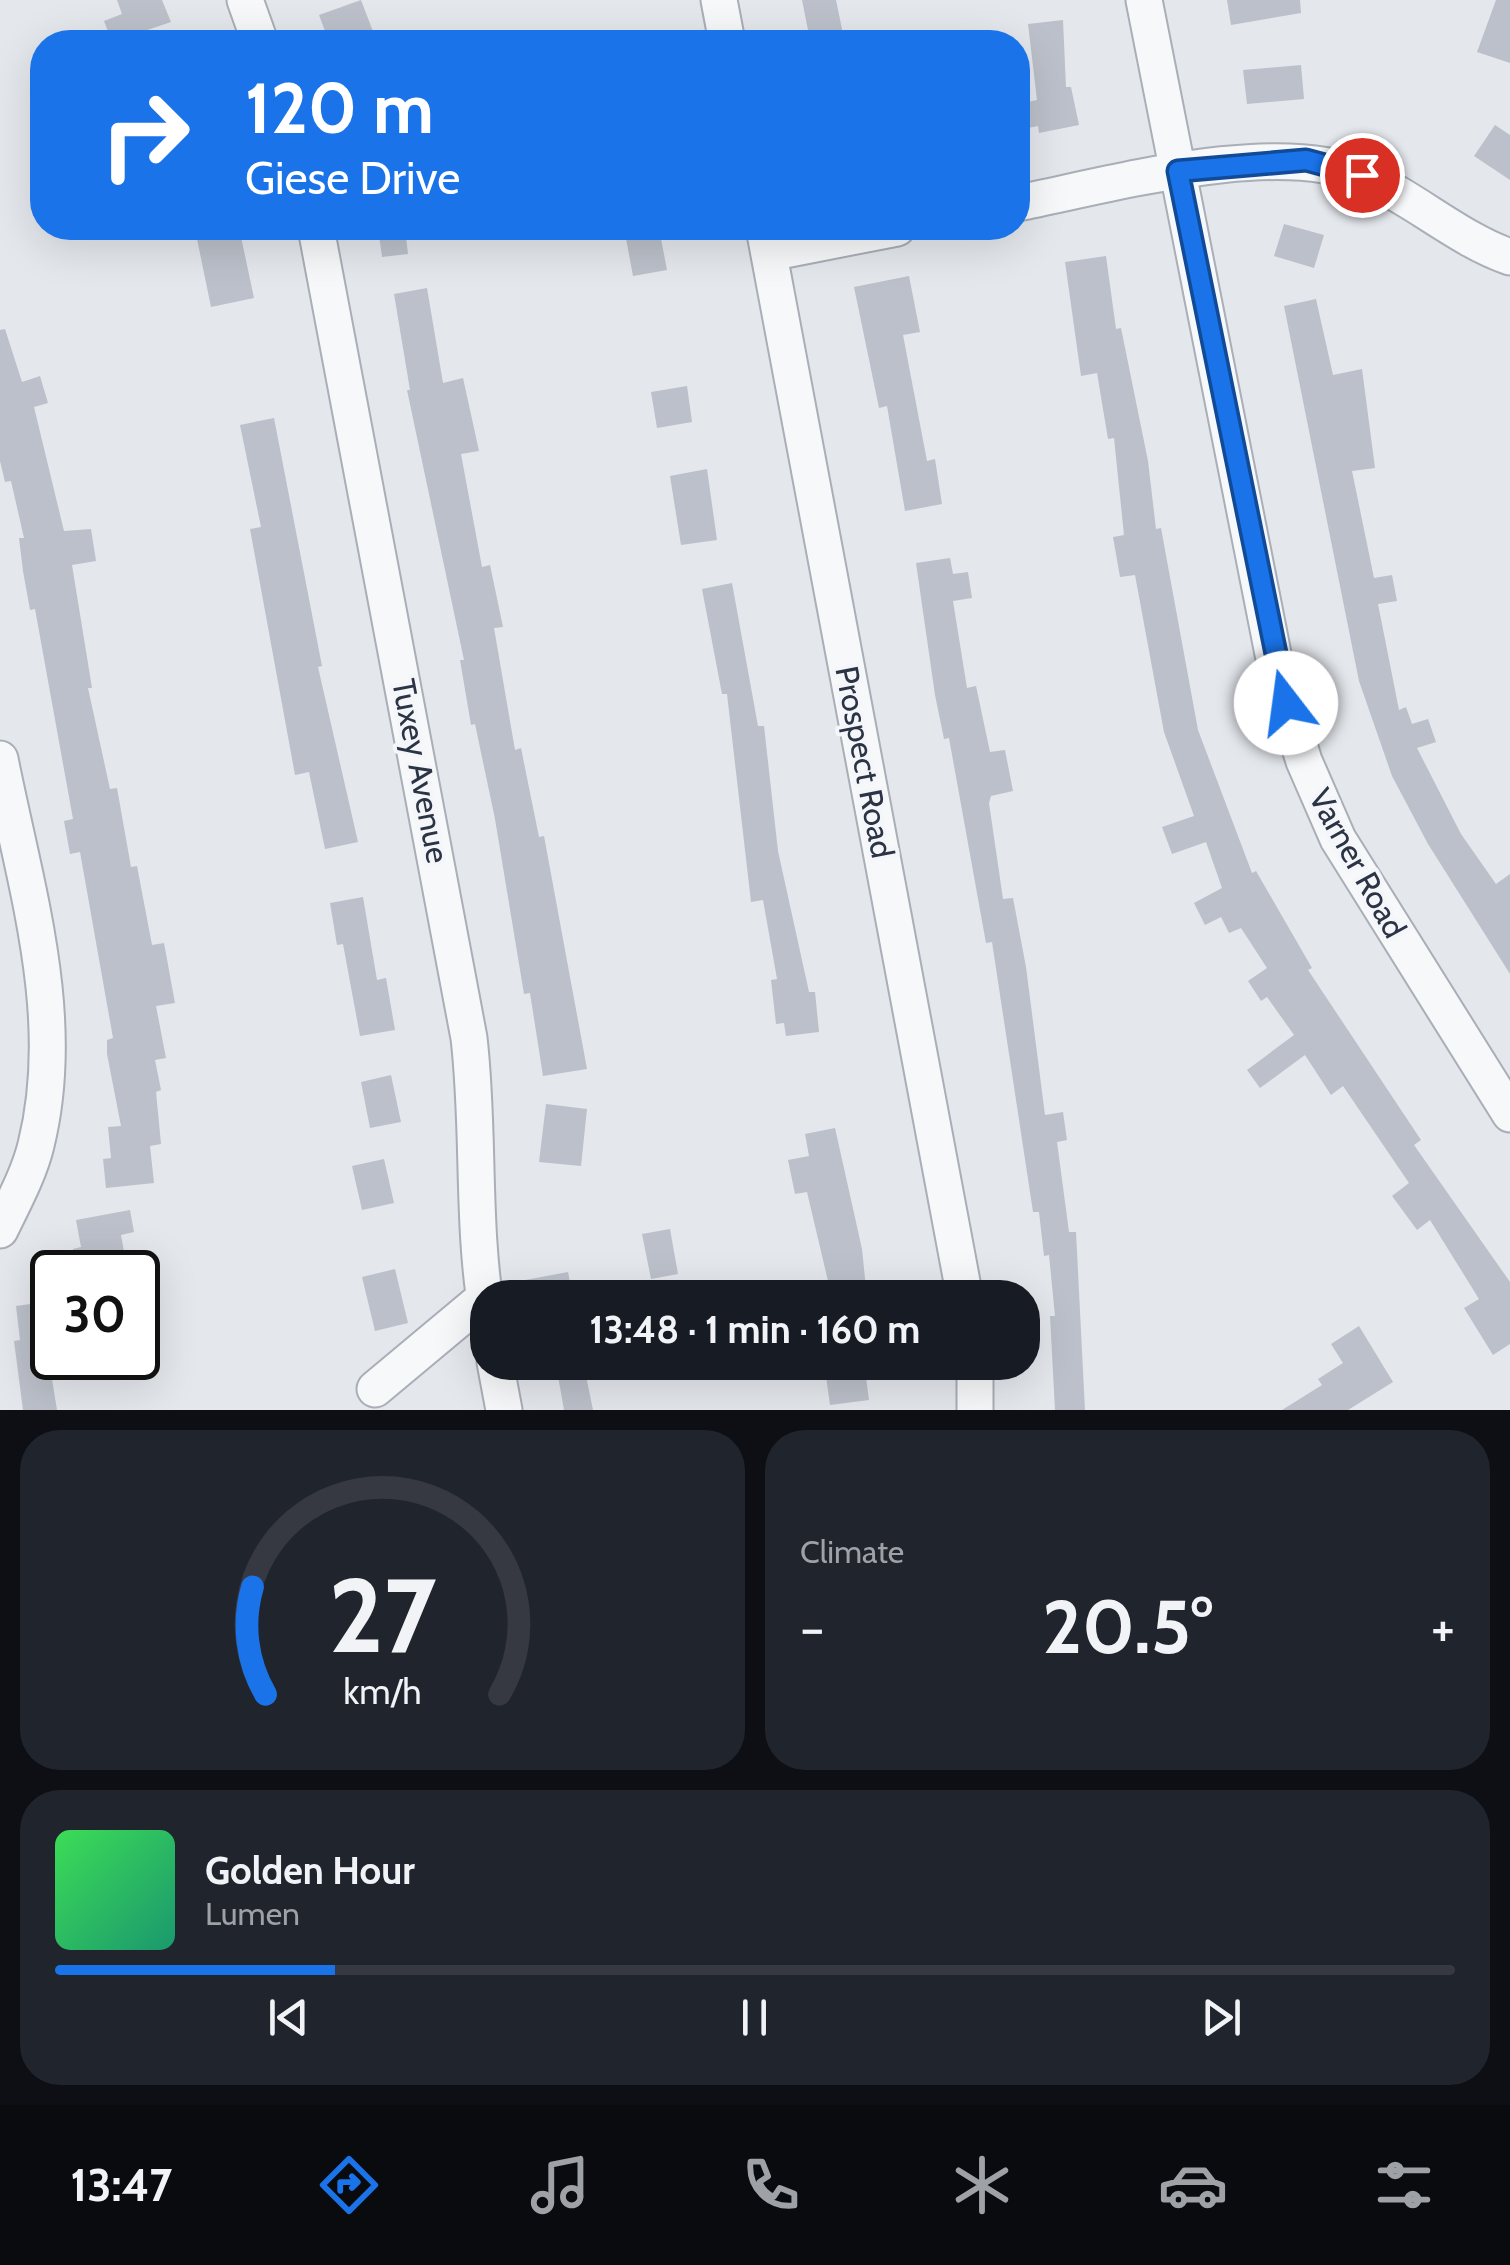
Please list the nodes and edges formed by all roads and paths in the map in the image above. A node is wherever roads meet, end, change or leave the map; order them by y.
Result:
1 (246, 0) edge
2 (719, 0) edge
3 (1144, 0) edge
4 (256, 30) edge
5 (725, 30) edge
6 (1178, 171) junction
7 (1030, 202) edge
8 (318, 240) edge
9 (766, 240) edge
10 (1510, 256) edge
11 (0, 759) edge
12 (1510, 1114) edge
13 (0, 1230) edge
14 (482, 1280) edge
15 (962, 1280) edge
16 (470, 1320) edge
17 (498, 1380) edge
18 (975, 1380) edge
19 (374, 1389) dead end
20 (504, 1410) edge
21 (975, 1410) edge

1 - 4 street
2 - 5 street
3 - 6 street, Varner Road
6 - 7 street
6 - 10 street
6 - 12 street, Varner Road
8 - 14 street, Tuxey Avenue
9 - 15 street, Prospect Road
11 - 13 street
16 - 19 street
17 - 20 street
18 - 21 street

